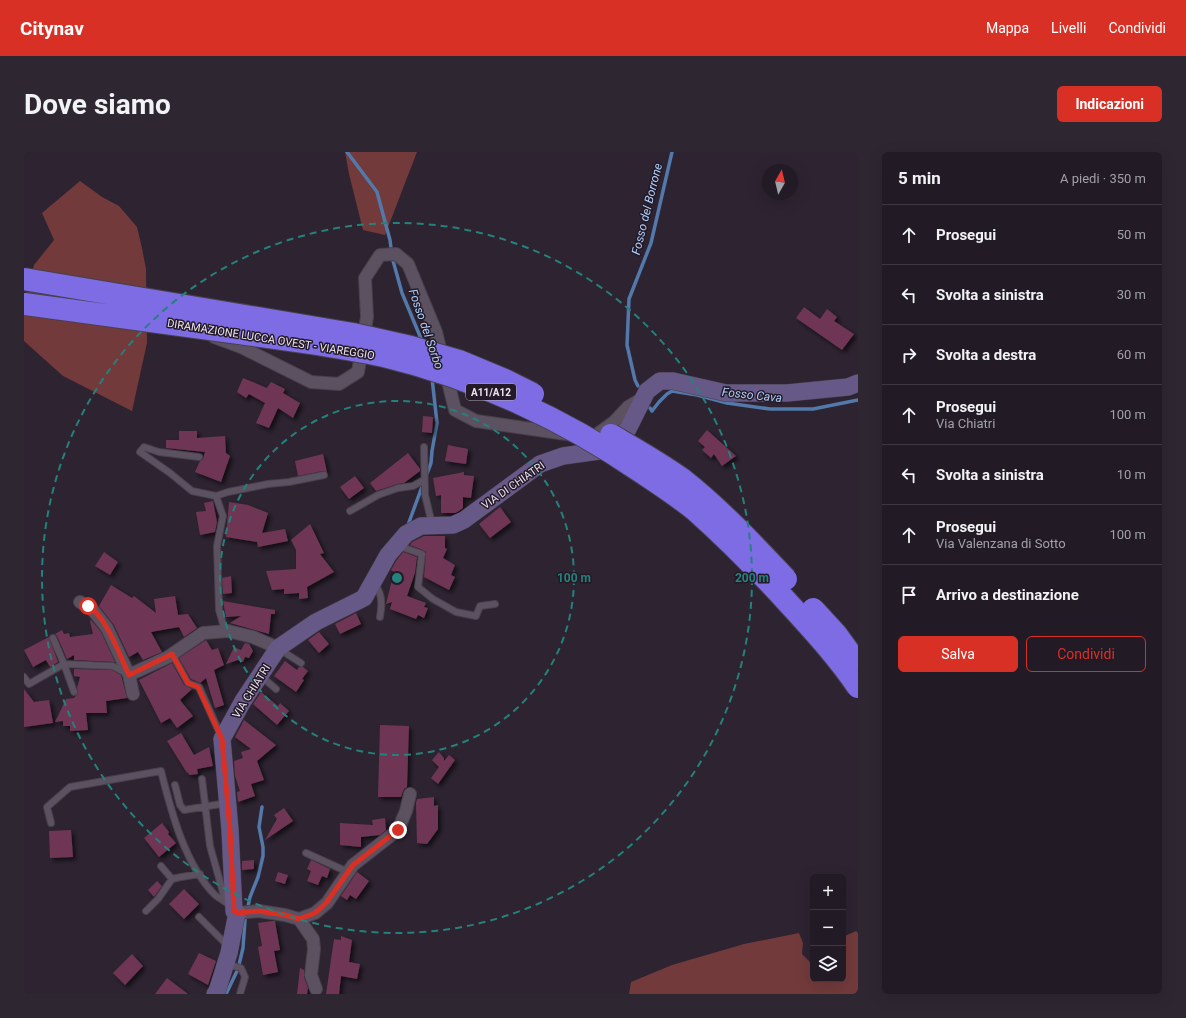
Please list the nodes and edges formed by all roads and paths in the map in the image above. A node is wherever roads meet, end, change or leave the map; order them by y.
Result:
1 (24, 279) edge
2 (24, 304) edge
3 (148, 314) dead end
4 (858, 382) edge
5 (643, 398) junction
6 (424, 447) dead end
7 (199, 457) dead end
8 (324, 475) dead end
9 (424, 480) junction
10 (216, 496) junction
11 (350, 511) dead end
12 (426, 525) junction
13 (396, 545) junction
14 (372, 583) junction
15 (80, 602) dead end
16 (495, 604) dead end
17 (380, 617) dead end
18 (224, 631) junction
19 (53, 638) dead end
20 (278, 648) junction
21 (172, 654) junction
22 (301, 663) dead end
23 (64, 664) junction
24 (858, 664) edge
25 (129, 675) junction
26 (260, 675) junction
27 (24, 677) edge
28 (858, 687) edge
29 (276, 689) dead end
30 (74, 692) dead end
31 (133, 694) dead end
32 (222, 739) junction
33 (202, 779) dead end
34 (175, 785) dead end
35 (410, 794) dead end
36 (227, 803) junction
37 (206, 806) junction
38 (51, 823) dead end
39 (306, 853) dead end
40 (161, 866) dead end
41 (348, 872) junction
42 (200, 874) junction
43 (172, 879) junction
44 (146, 911) dead end
45 (236, 911) junction
46 (199, 917) dead end
47 (299, 919) junction
48 (232, 961) junction
49 (316, 989) dead end
50 (215, 994) edge
51 (240, 994) edge

1 - 24 highway, DIRAMAZIONE LUCCA OVEST - VIAREGGIO / A11/A12, bridge
2 - 28 highway, DIRAMAZIONE LUCCA OVEST - VIAREGGIO / A11/A12, bridge
3 - 5 street
4 - 5 street, VIA DI CHIATRI
5 - 12 street, VIA DI CHIATRI
6 - 9 lane
7 - 10 lane
8 - 10 lane
9 - 11 lane
9 - 12 lane
10 - 18 lane
12 - 13 street, VIA CHIATRI
13 - 14 street, VIA CHIATRI
13 - 16 lane
14 - 17 lane
14 - 20 street, VIA CHIATRI
15 - 25 street
18 - 20 street
18 - 21 street
19 - 23 lane
20 - 22 lane
20 - 26 street, VIA CHIATRI
21 - 25 street
21 - 32 lane
23 - 25 lane
23 - 27 lane
23 - 30 lane
25 - 31 street
26 - 29 lane
26 - 32 street, VIA CHIATRI
32 - 36 street
33 - 37 lane
34 - 37 lane
35 - 41 street
36 - 37 lane
36 - 45 street
37 - 45 lane
38 - 42 lane
39 - 41 lane
40 - 43 lane
41 - 47 street
42 - 43 lane
42 - 45 lane
43 - 44 lane
45 - 47 street
45 - 48 street
46 - 48 lane
47 - 49 street
48 - 50 street
48 - 51 lane

